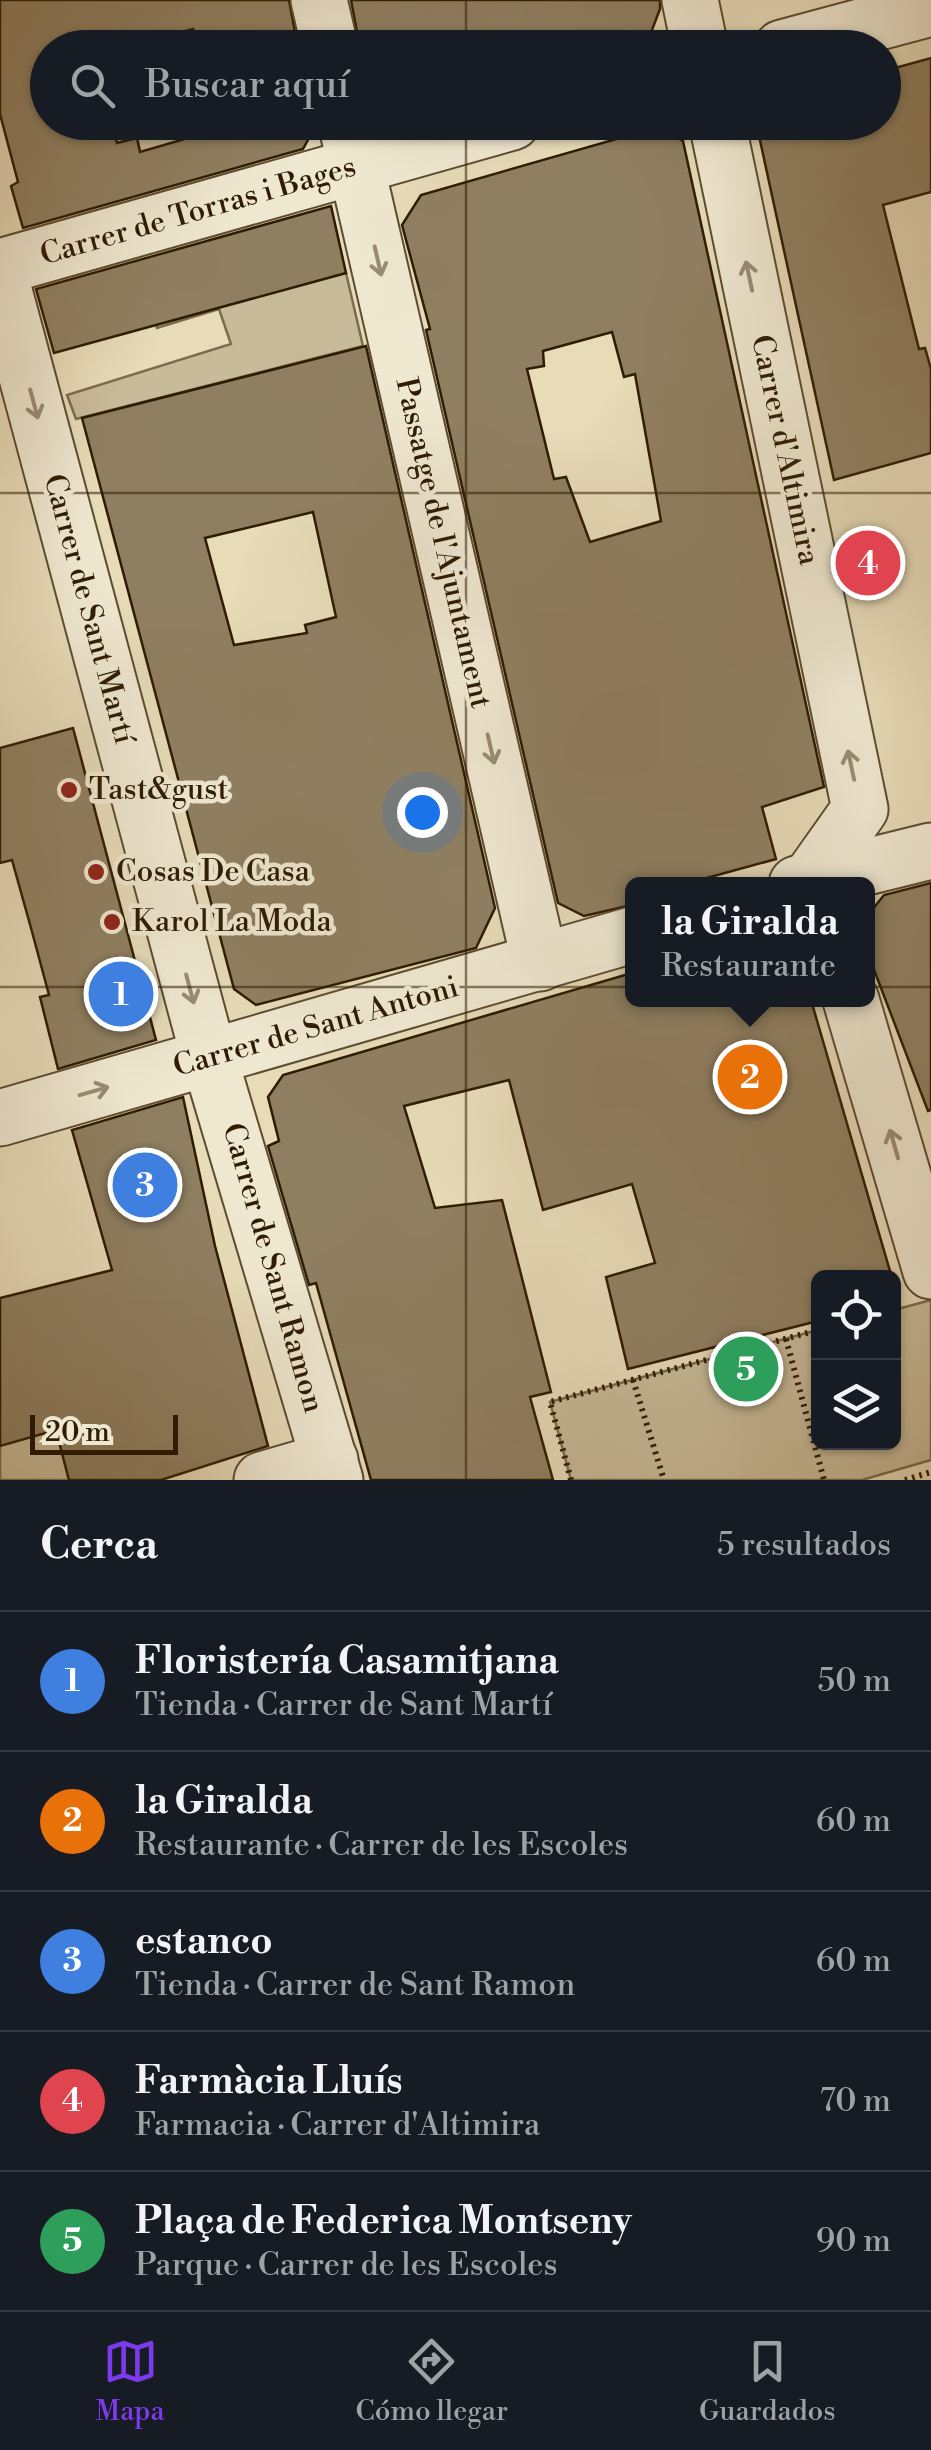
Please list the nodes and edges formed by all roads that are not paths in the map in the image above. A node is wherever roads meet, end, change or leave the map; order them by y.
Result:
1 (319, 0) edge
2 (690, 0) edge
3 (931, 8) edge
4 (326, 30) edge
5 (696, 30) edge
6 (849, 30) edge
7 (380, 140) edge
8 (721, 140) edge
9 (351, 144) edge
10 (0, 267) edge
11 (0, 276) edge
12 (931, 850) edge
13 (810, 877) edge
14 (829, 877) edge
15 (625, 936) edge
16 (540, 962) junction
17 (853, 1007) edge
18 (209, 1057) junction
19 (0, 1118) edge
20 (931, 1271) edge
21 (332, 1470) edge
22 (262, 1480) edge

1 - 4 street
2 - 5 street
3 - 6 street
7 - 9 street, Carrer de Torras i Bages
13 -> 8 street, Carrer d'Altimira
9 - 10 street, Carrer de Torras i Bages
9 -> 16 street, Passatge de l'Ajuntament
11 -> 18 street, Carrer de Sant Martí
12 - 14 street
15 - 16 street, Carrer de Sant Antoni
16 - 18 street, Carrer de Sant Antoni
20 -> 17 street
19 -> 18 street, Carrer de Sant Antoni
18 - 21 street, Carrer de Sant Ramon
21 - 22 street

